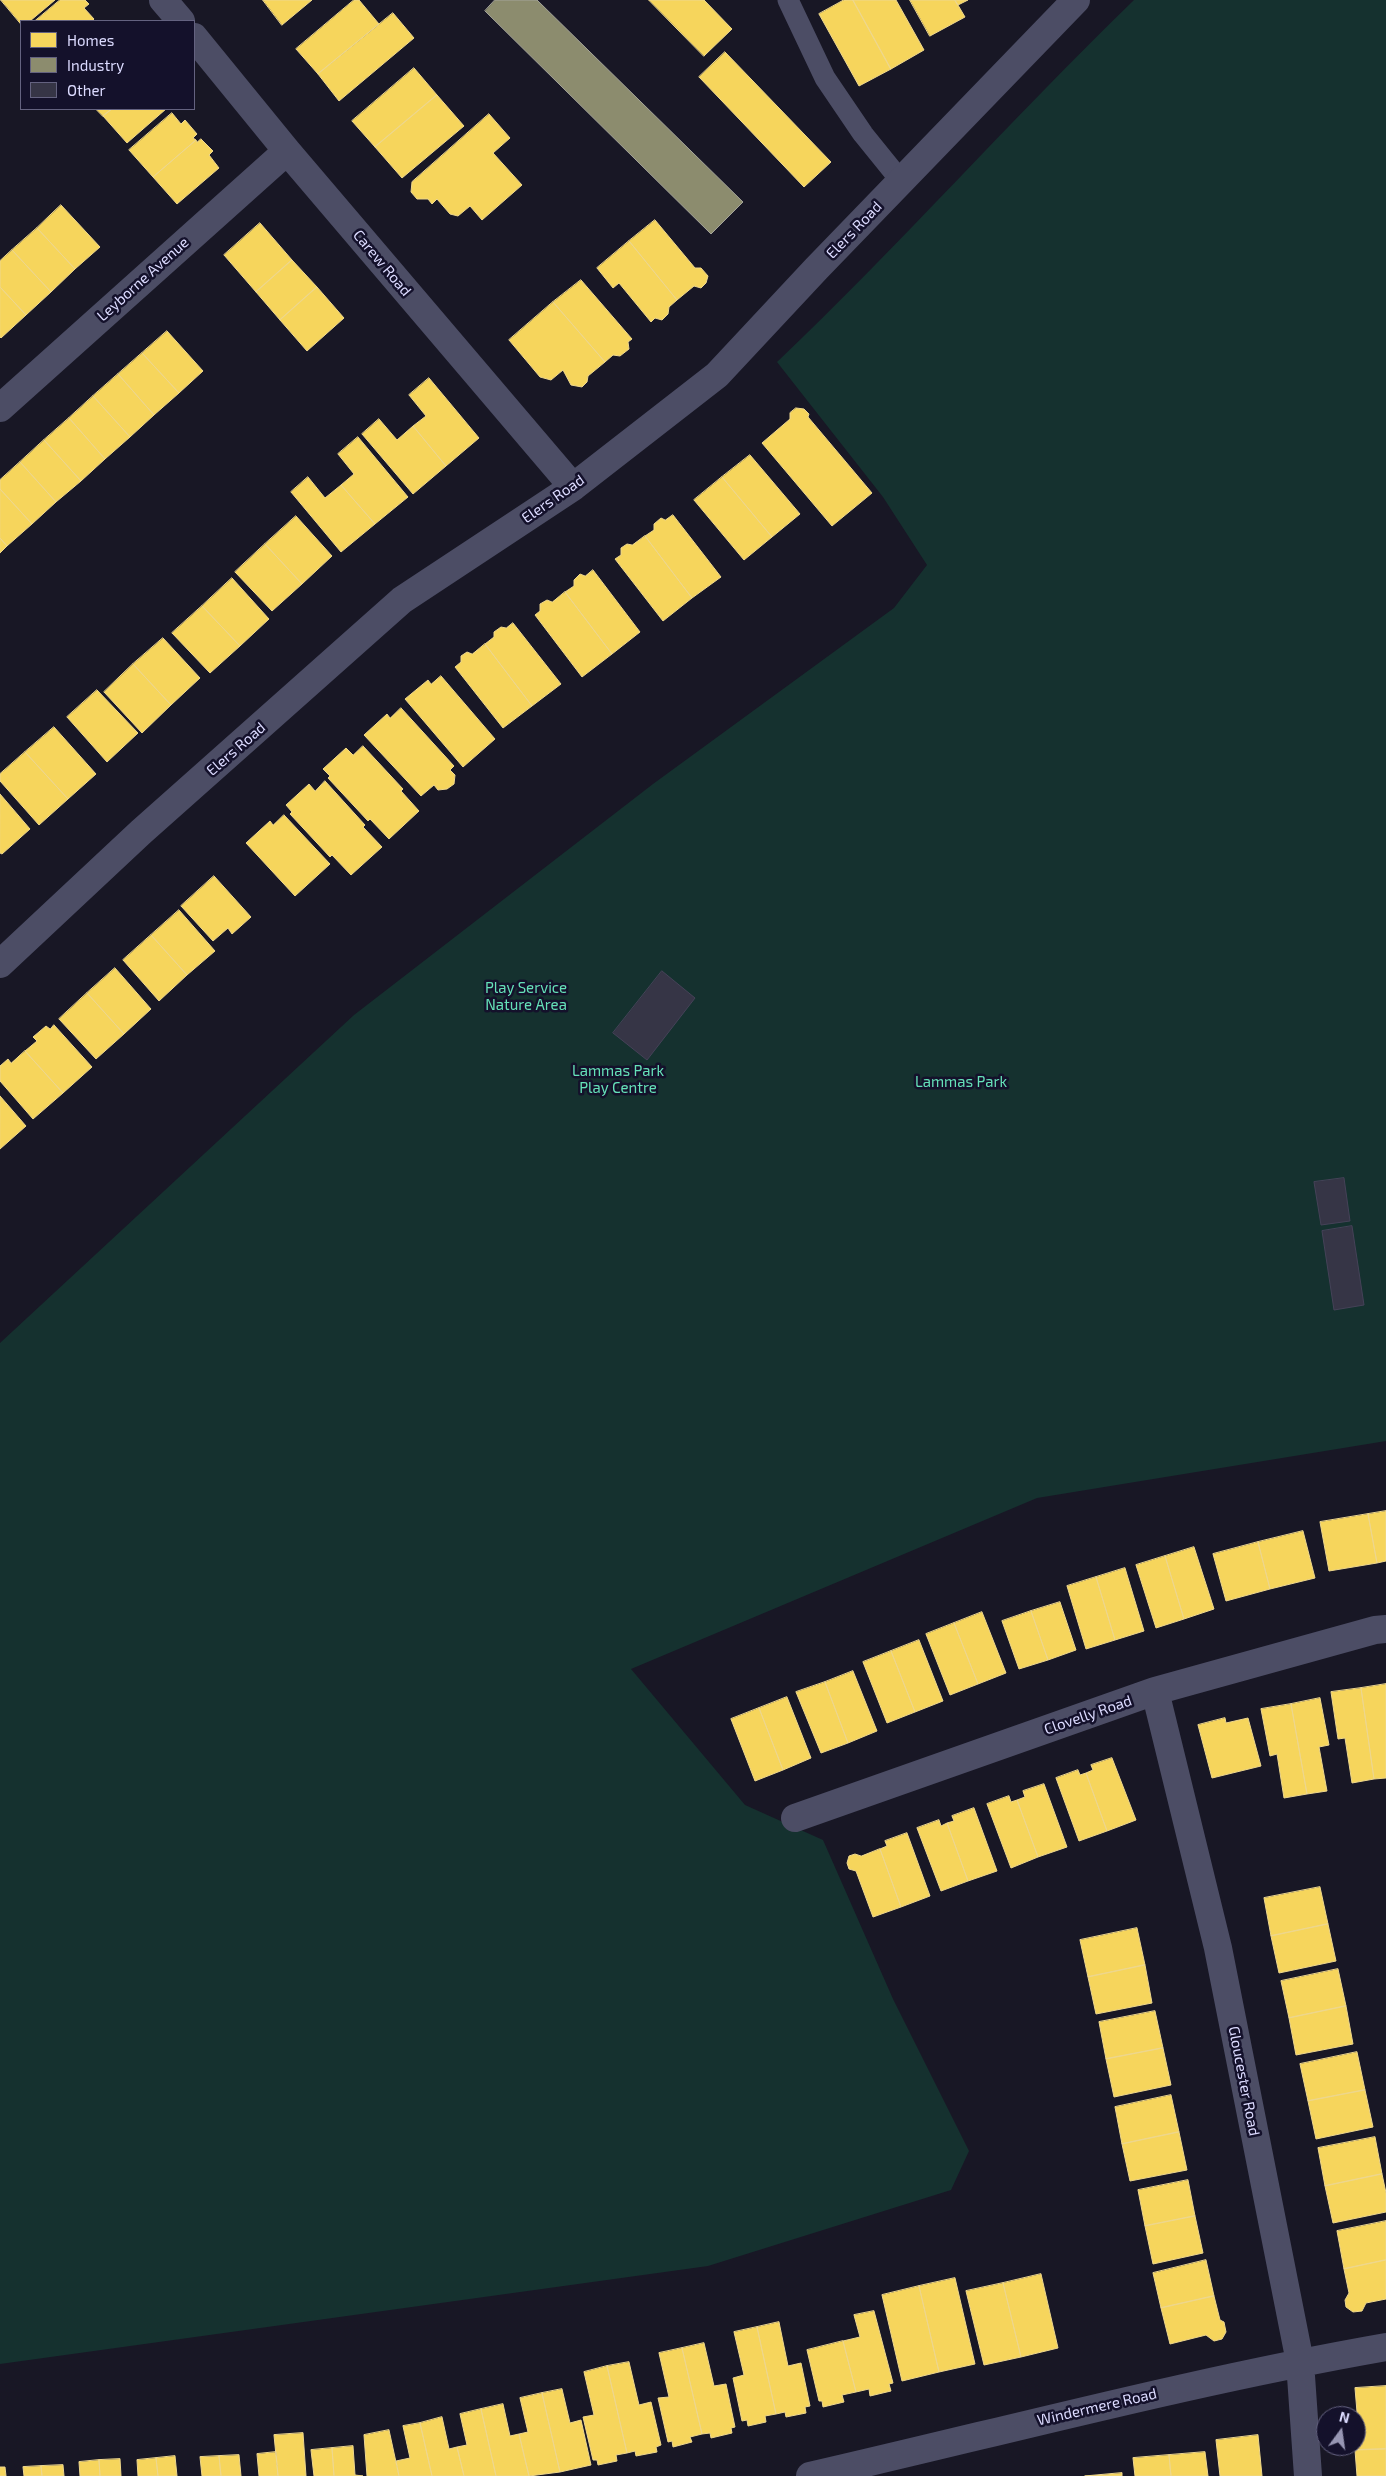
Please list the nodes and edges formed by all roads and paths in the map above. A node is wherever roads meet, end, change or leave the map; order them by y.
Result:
1 (163, 0) edge
2 (788, 0) edge
3 (1066, 3) edge
4 (180, 20) edge
5 (195, 38) edge
6 (287, 151) junction
7 (902, 181) junction
8 (0, 408) edge
9 (573, 487) junction
10 (0, 964) edge
11 (1386, 1629) edge
12 (1155, 1691) junction
13 (796, 1818) dead end
14 (1386, 2347) edge
15 (1300, 2362) junction
16 (857, 2471) edge
17 (810, 2476) edge
18 (1308, 2476) edge

1 - 4 street
2 - 7 lane
3 - 7 street, Elers Road
5 - 6 street, Carew Road
6 - 8 street, Leyborne Avenue
6 - 9 street, Carew Road
7 - 9 street, Elers Road
9 - 10 street, Elers Road
11 - 12 street, Clovelly Road
12 - 13 street, Clovelly Road
12 - 15 street, Gloucester Road
14 - 15 street, Windermere Road
15 - 16 street, Windermere Road
15 - 18 street, Gloucester Road
16 - 17 street, Windermere Road

